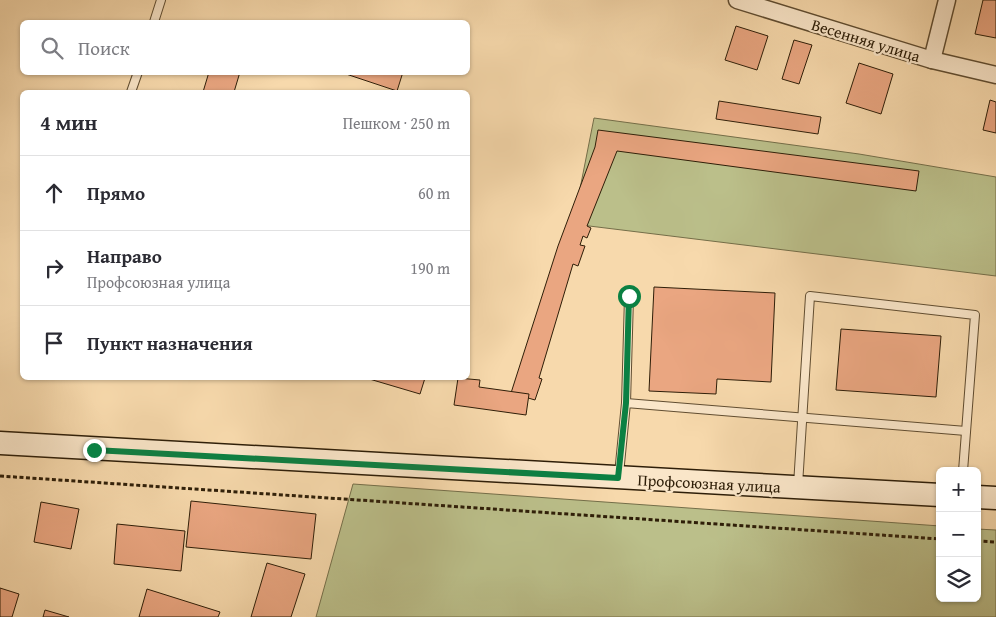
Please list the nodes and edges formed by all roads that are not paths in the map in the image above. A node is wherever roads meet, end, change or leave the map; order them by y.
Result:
1 (161, 0) edge
2 (737, 0) edge
3 (947, 0) edge
4 (155, 20) edge
5 (932, 60) junction
6 (137, 75) edge
7 (996, 75) edge
8 (133, 90) edge
9 (629, 296) dead end
10 (626, 403) junction
11 (802, 418) junction
12 (966, 431) junction
13 (0, 443) edge
14 (963, 467) edge
15 (618, 478) junction
16 (798, 488) junction
17 (936, 495) edge
18 (981, 497) edge
19 (996, 498) edge

1 - 4 lane
2 - 5 street, Весенняя улица
3 - 5 street
5 - 7 street, Весенняя улица
6 - 8 lane
9 - 10 lane
10 - 11 lane
10 - 15 lane
11 - 12 lane
11 - 12 lane
11 - 16 lane
12 - 14 lane
13 - 15 main road, Профсоюзная улица
15 - 16 main road, Профсоюзная улица
16 - 17 main road, Профсоюзная улица
18 - 19 main road

